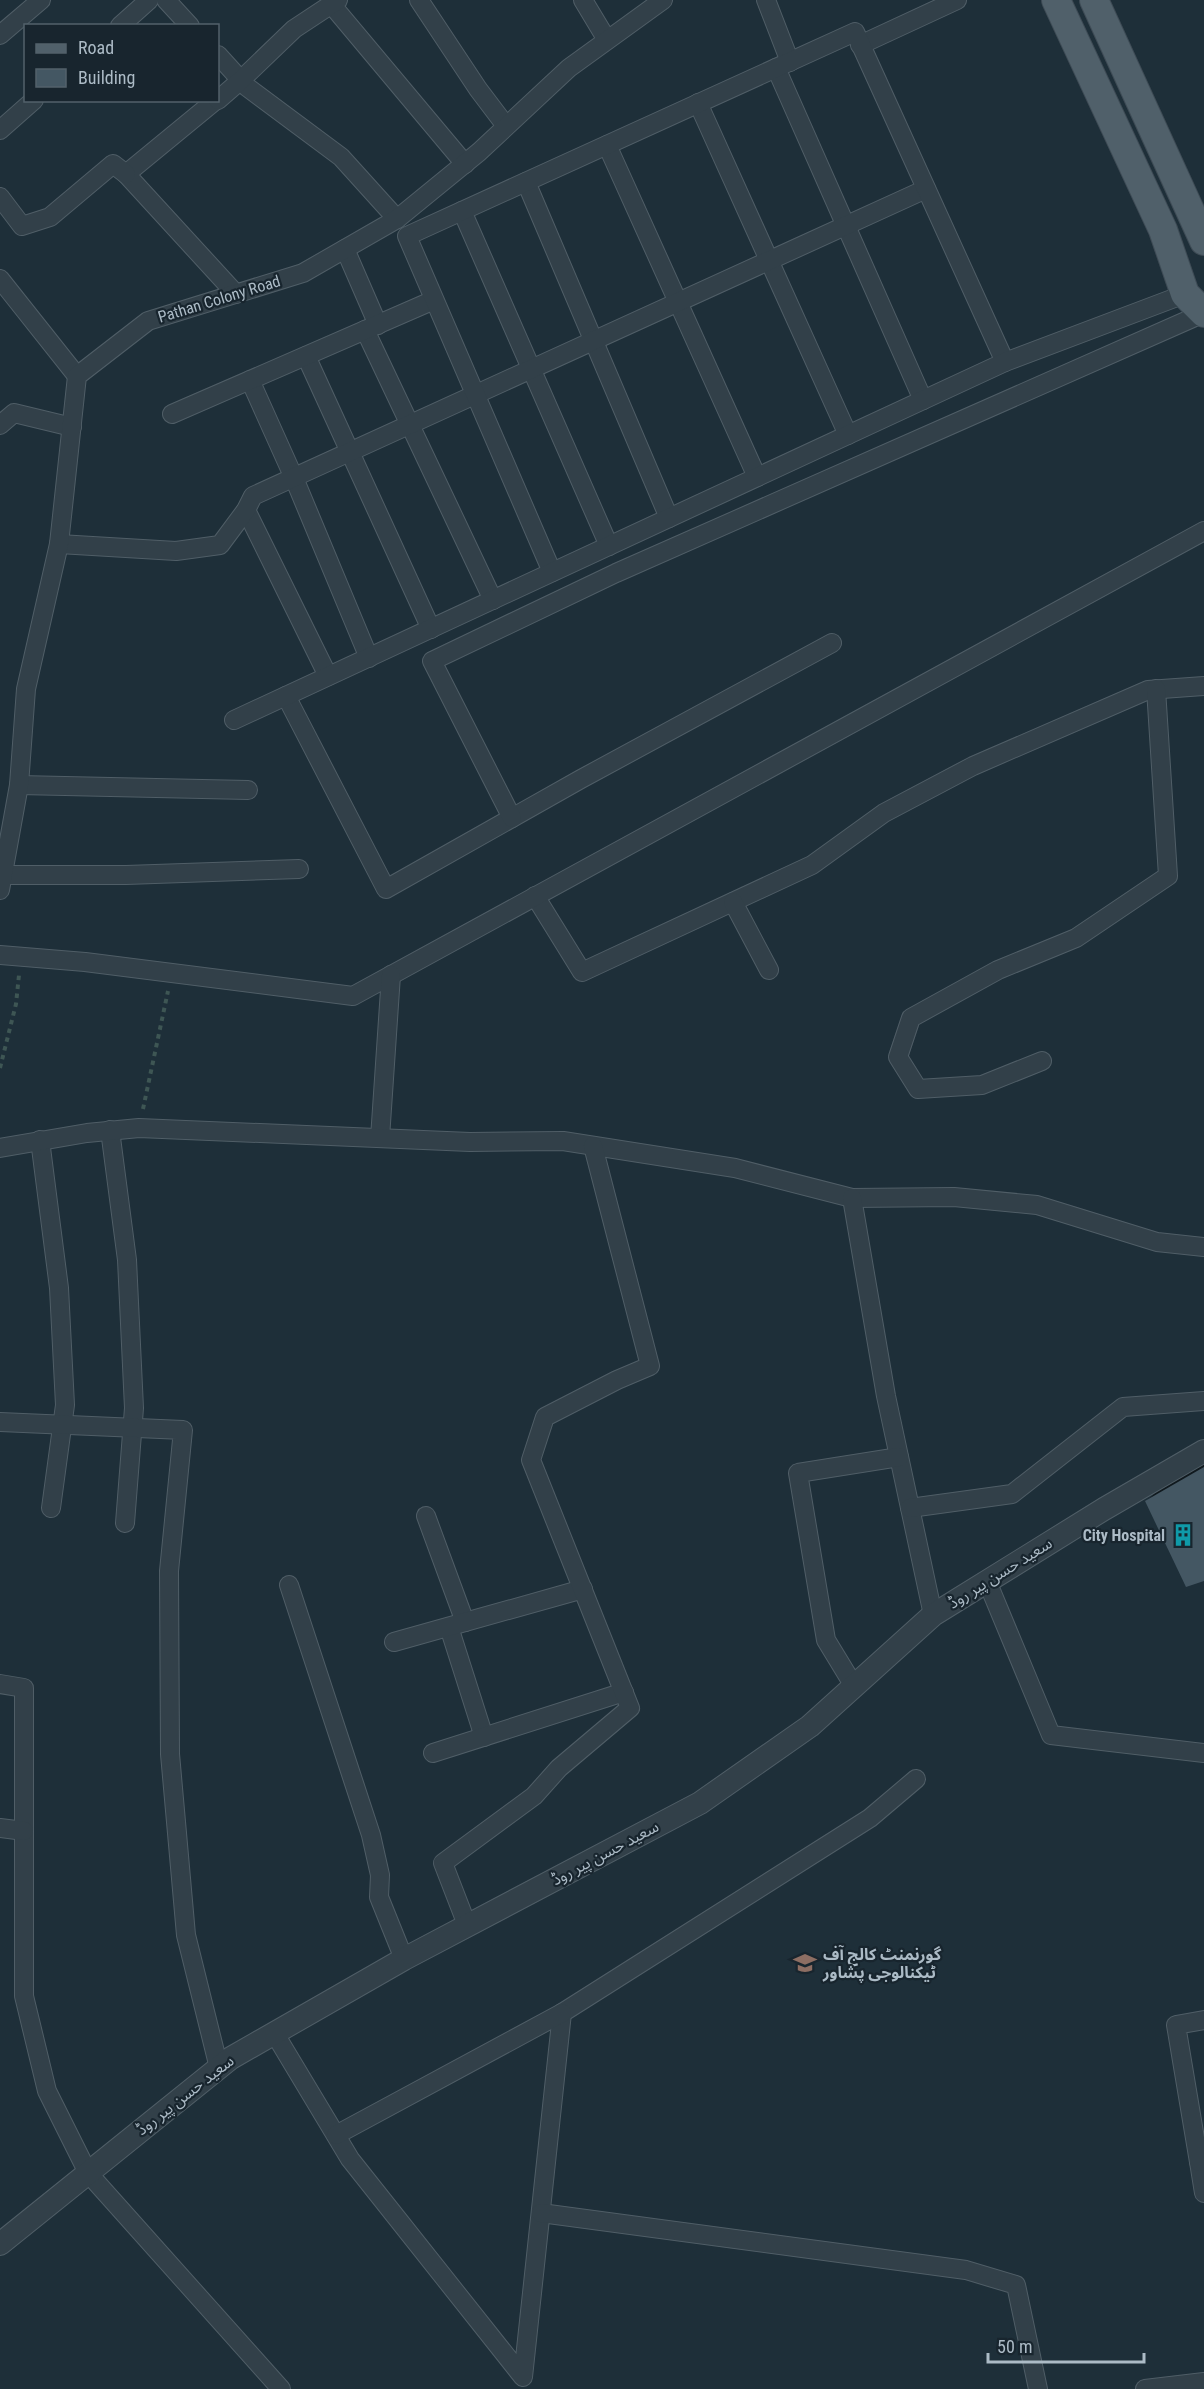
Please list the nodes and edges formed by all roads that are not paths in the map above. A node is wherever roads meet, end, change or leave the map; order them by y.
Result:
1 (41, 0) edge
2 (149, 0) edge
3 (166, 0) edge
4 (419, 0) edge
5 (583, 0) edge
6 (663, 0) edge
7 (766, 0) edge
8 (957, 0) edge
9 (1056, 0) edge
10 (1094, 0) edge
11 (335, 2) edge
12 (122, 24) edge
13 (188, 24) edge
14 (0, 35) edge
15 (607, 40) junction
16 (861, 45) junction
17 (219, 56) edge
18 (783, 65) junction
19 (241, 80) junction
20 (219, 98) edge
21 (32, 102) edge
22 (215, 102) edge
23 (698, 103) junction
24 (506, 126) junction
25 (0, 130) edge
26 (607, 145) junction
27 (465, 164) junction
28 (126, 174) junction
29 (526, 182) junction
30 (926, 189) junction
31 (0, 197) edge
32 (462, 211) junction
33 (397, 219) junction
34 (847, 224) junction
35 (1204, 241) edge
36 (345, 249) junction
37 (770, 260) junction
38 (0, 279) edge
39 (236, 294) junction
40 (434, 300) junction
41 (677, 302) junction
42 (1198, 307) edge
43 (371, 327) junction
44 (593, 340) junction
45 (306, 356) junction
46 (1005, 362) junction
47 (532, 368) junction
48 (77, 376) junction
49 (250, 380) junction
50 (476, 394) junction
51 (923, 400) junction
52 (172, 414) dead end
53 (0, 424) edge
54 (410, 424) junction
55 (72, 427) junction
56 (848, 435) junction
57 (350, 452) junction
58 (757, 477) junction
59 (294, 478) junction
60 (246, 510) junction
61 (669, 518) junction
62 (1204, 531) edge
63 (58, 544) junction
64 (609, 546) junction
65 (552, 573) junction
66 (493, 600) junction
67 (431, 629) junction
68 (832, 643) dead end
69 (369, 658) junction
70 (328, 676) junction
71 (1204, 686) edge
72 (1156, 689) junction
73 (286, 696) junction
74 (234, 720) dead end
75 (19, 785) junction
76 (248, 790) dead end
77 (512, 818) junction
78 (299, 869) dead end
79 (1, 880) edge
80 (535, 896) junction
81 (733, 902) junction
82 (0, 955) edge
83 (769, 970) dead end
84 (391, 975) junction
85 (1042, 1061) dead end
86 (110, 1130) junction
87 (380, 1138) junction
88 (40, 1140) junction
89 (593, 1146) junction
90 (0, 1148) edge
91 (852, 1198) junction
92 (1204, 1247) edge
93 (1204, 1401) edge
94 (0, 1422) edge
95 (62, 1423) junction
96 (132, 1427) junction
97 (1204, 1451) edge
98 (899, 1457) junction
99 (51, 1508) dead end
100 (910, 1508) junction
101 (426, 1516) dead end
102 (125, 1523) dead end
103 (987, 1581) junction
104 (289, 1585) dead end
105 (583, 1589) junction
106 (933, 1615) junction
107 (457, 1625) junction
108 (394, 1642) dead end
109 (0, 1684) edge
110 (854, 1686) junction
111 (624, 1692) junction
112 (484, 1737) junction
113 (1204, 1752) edge
114 (433, 1753) dead end
115 (916, 1779) dead end
116 (0, 1828) edge
117 (24, 1831) junction
118 (467, 1925) junction
119 (404, 1959) junction
120 (562, 2013) junction
121 (1204, 2020) edge
122 (275, 2034) junction
123 (219, 2067) junction
124 (336, 2135) junction
125 (1201, 2162) edge
126 (88, 2173) junction
127 (1204, 2193) edge
128 (541, 2213) junction
129 (0, 2244) edge
130 (1204, 2382) edge
131 (281, 2389) edge
132 (1038, 2389) edge
133 (1145, 2389) edge

1 - 14 street
2 - 12 street
3 - 13 street
4 - 24 street
5 - 15 street
6 - 15 street, Pathan Colony Road
7 - 18 street
8 - 16 street
9 - 42 main road
10 - 35 main road
11 - 19 street
11 - 27 street
15 - 24 street, Pathan Colony Road
16 - 18 street
16 - 30 street
17 - 19 street
18 - 23 street
18 - 34 street
19 - 20 street
19 - 33 street
21 - 25 street
22 - 28 street
23 - 26 street
23 - 37 street
24 - 27 street, Pathan Colony Road
26 - 29 street
26 - 41 street
27 - 33 street, Pathan Colony Road
28 - 31 street
28 - 39 street
29 - 32 street
29 - 44 street
30 - 34 street
30 - 46 street
32 - 40 street
32 - 47 street
33 - 36 street, Pathan Colony Road
34 - 37 street
34 - 51 street
36 - 39 street, Pathan Colony Road
36 - 43 street
37 - 41 street
37 - 56 street
38 - 48 street
39 - 48 street, Pathan Colony Road
40 - 43 street
40 - 50 street
41 - 44 street
41 - 58 street
42 - 46 street
42 - 77 street
43 - 45 street
43 - 54 street
44 - 47 street
44 - 61 street
45 - 49 street
45 - 57 street
46 - 51 street
47 - 50 street
47 - 64 street
48 - 55 street
49 - 52 street
49 - 59 street
50 - 54 street
50 - 65 street
51 - 56 street
53 - 55 street
54 - 57 street
54 - 66 street
55 - 63 street
56 - 58 street
57 - 59 street
57 - 67 street
58 - 61 street
59 - 60 street
59 - 69 street
60 - 63 street
60 - 70 street
61 - 64 street
62 - 80 street
63 - 75 street
64 - 65 street
65 - 66 street
66 - 67 street
67 - 69 street
68 - 77 street
69 - 70 street
70 - 73 street
71 - 72 street
72 - 81 street
72 - 85 street
73 - 74 street
73 - 77 street
75 - 76 street
75 - 79 street
78 - 79 street
80 - 81 street
80 - 84 street
81 - 83 street
82 - 84 street
84 - 87 street
86 - 87 street
86 - 88 street
86 - 96 street
87 - 89 street
88 - 90 street
88 - 95 street
89 - 91 street
89 - 105 street
91 - 92 street
91 - 98 street
93 - 100 street
94 - 95 street
95 - 96 street
95 - 99 street
96 - 102 street
96 - 123 street
97 - 103 street, سعید حسن پیر روڈ
98 - 100 street
98 - 110 street
100 - 106 street
101 - 107 street
103 - 106 street, سعید حسن پیر روڈ
103 - 113 street
104 - 119 street
105 - 107 street
105 - 111 street
106 - 110 street, سعید حسن پیر روڈ
107 - 108 street
107 - 112 street
109 - 117 street
110 - 118 street, سعید حسن پیر روڈ
111 - 112 street
111 - 118 street
112 - 114 street
115 - 120 street
116 - 117 street
117 - 126 street
118 - 119 street, سعید حسن پیر روڈ
119 - 122 street, سعید حسن پیر روڈ
120 - 124 street
120 - 128 street
121 - 125 street
122 - 123 street, سعید حسن پیر روڈ
122 - 124 street
123 - 126 street, سعید حسن پیر روڈ
124 - 128 street
125 - 127 street
126 - 129 street, سعید حسن پیر روڈ
126 - 131 street
128 - 132 street
130 - 133 street

